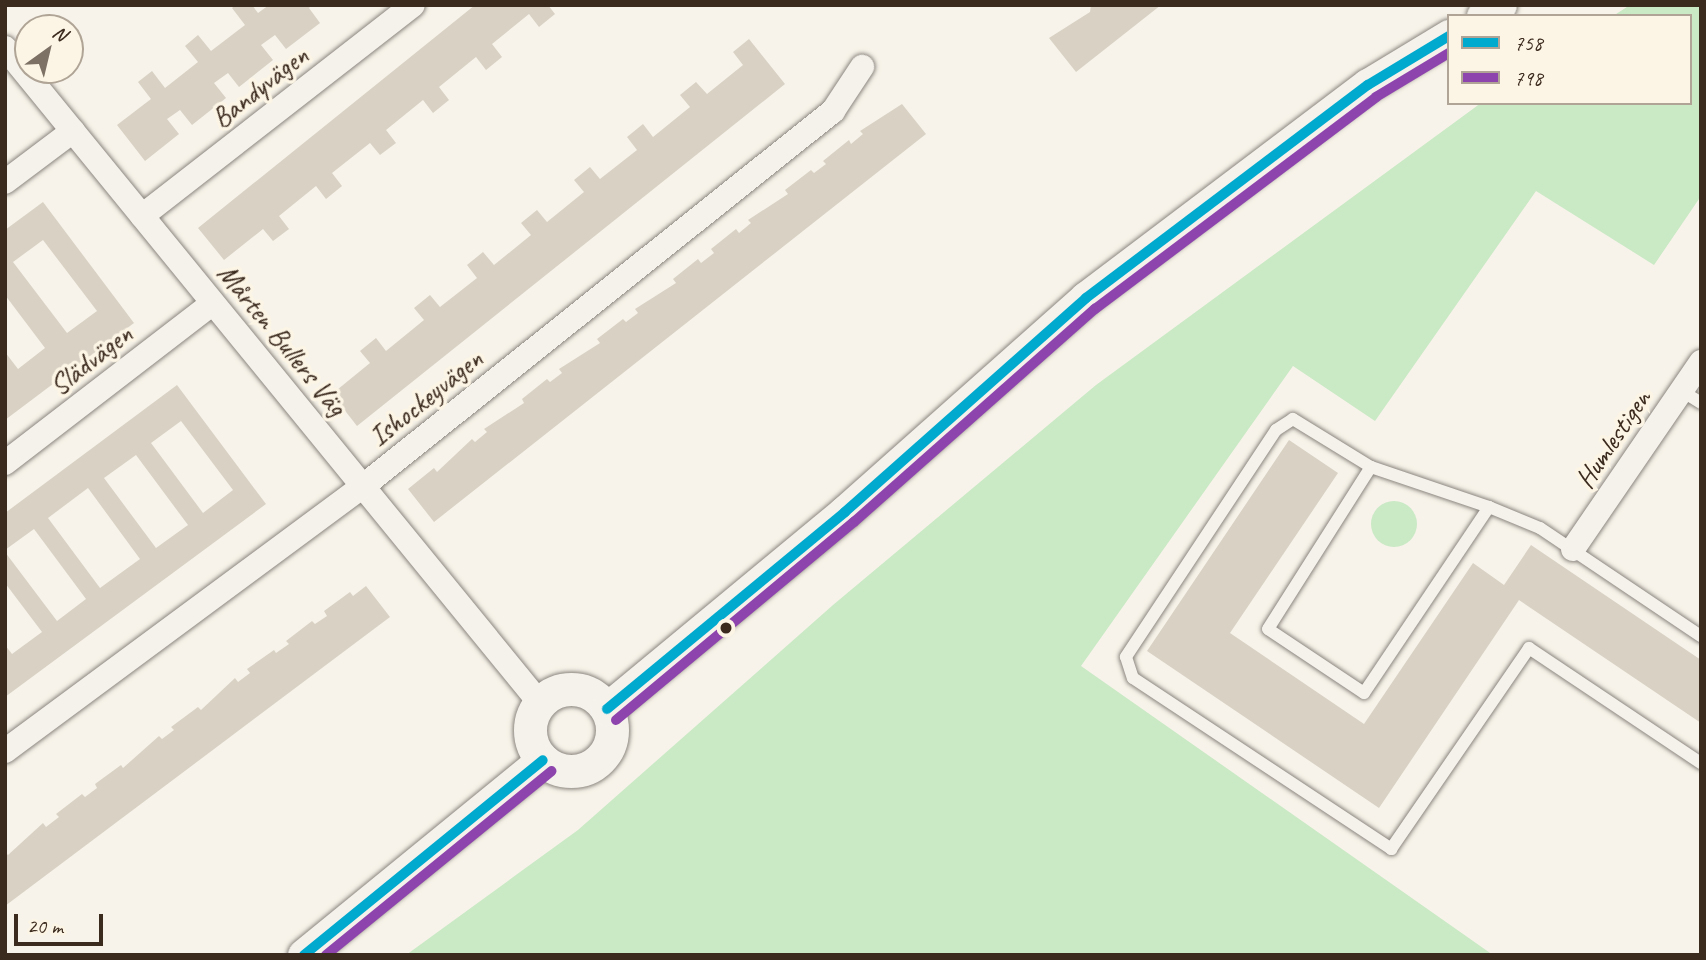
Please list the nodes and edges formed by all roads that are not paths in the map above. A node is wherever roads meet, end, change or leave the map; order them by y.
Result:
1 (413, 5) edge
2 (1447, 37) edge
3 (5, 48) edge
4 (862, 66) dead end
5 (73, 131) junction
6 (5, 182) edge
7 (142, 216) junction
8 (213, 303) junction
9 (1701, 362) edge
10 (1691, 397) edge
11 (5, 463) edge
12 (1371, 467) junction
13 (362, 486) junction
14 (1489, 507) junction
15 (1573, 549) junction
16 (1701, 636) edge
17 (539, 702) junction
18 (607, 709) junction
19 (5, 751) edge
20 (543, 760) junction
21 (1701, 763) edge
22 (304, 955) edge

1 - 7 street, Bandyvägen
2 - 18 street
3 - 5 street, Mårten Bullers Väg
4 - 13 street, Ishockeyvägen
5 - 6 street
5 - 7 street, Mårten Bullers Väg
7 - 8 street, Mårten Bullers Väg
8 - 11 street, Slädvägen
8 - 13 street, Mårten Bullers Väg
9 - 10 street, Humlestigen
10 - 15 street, Humlestigen
12 - 14 lane
12 - 14 lane
12 - 21 lane
13 - 17 street, Mårten Bullers Väg
13 - 19 street, Ishockeyvägen
14 - 15 lane
15 - 16 lane
17 - 18 street
17 - 20 street
18 - 20 street
20 - 22 street

